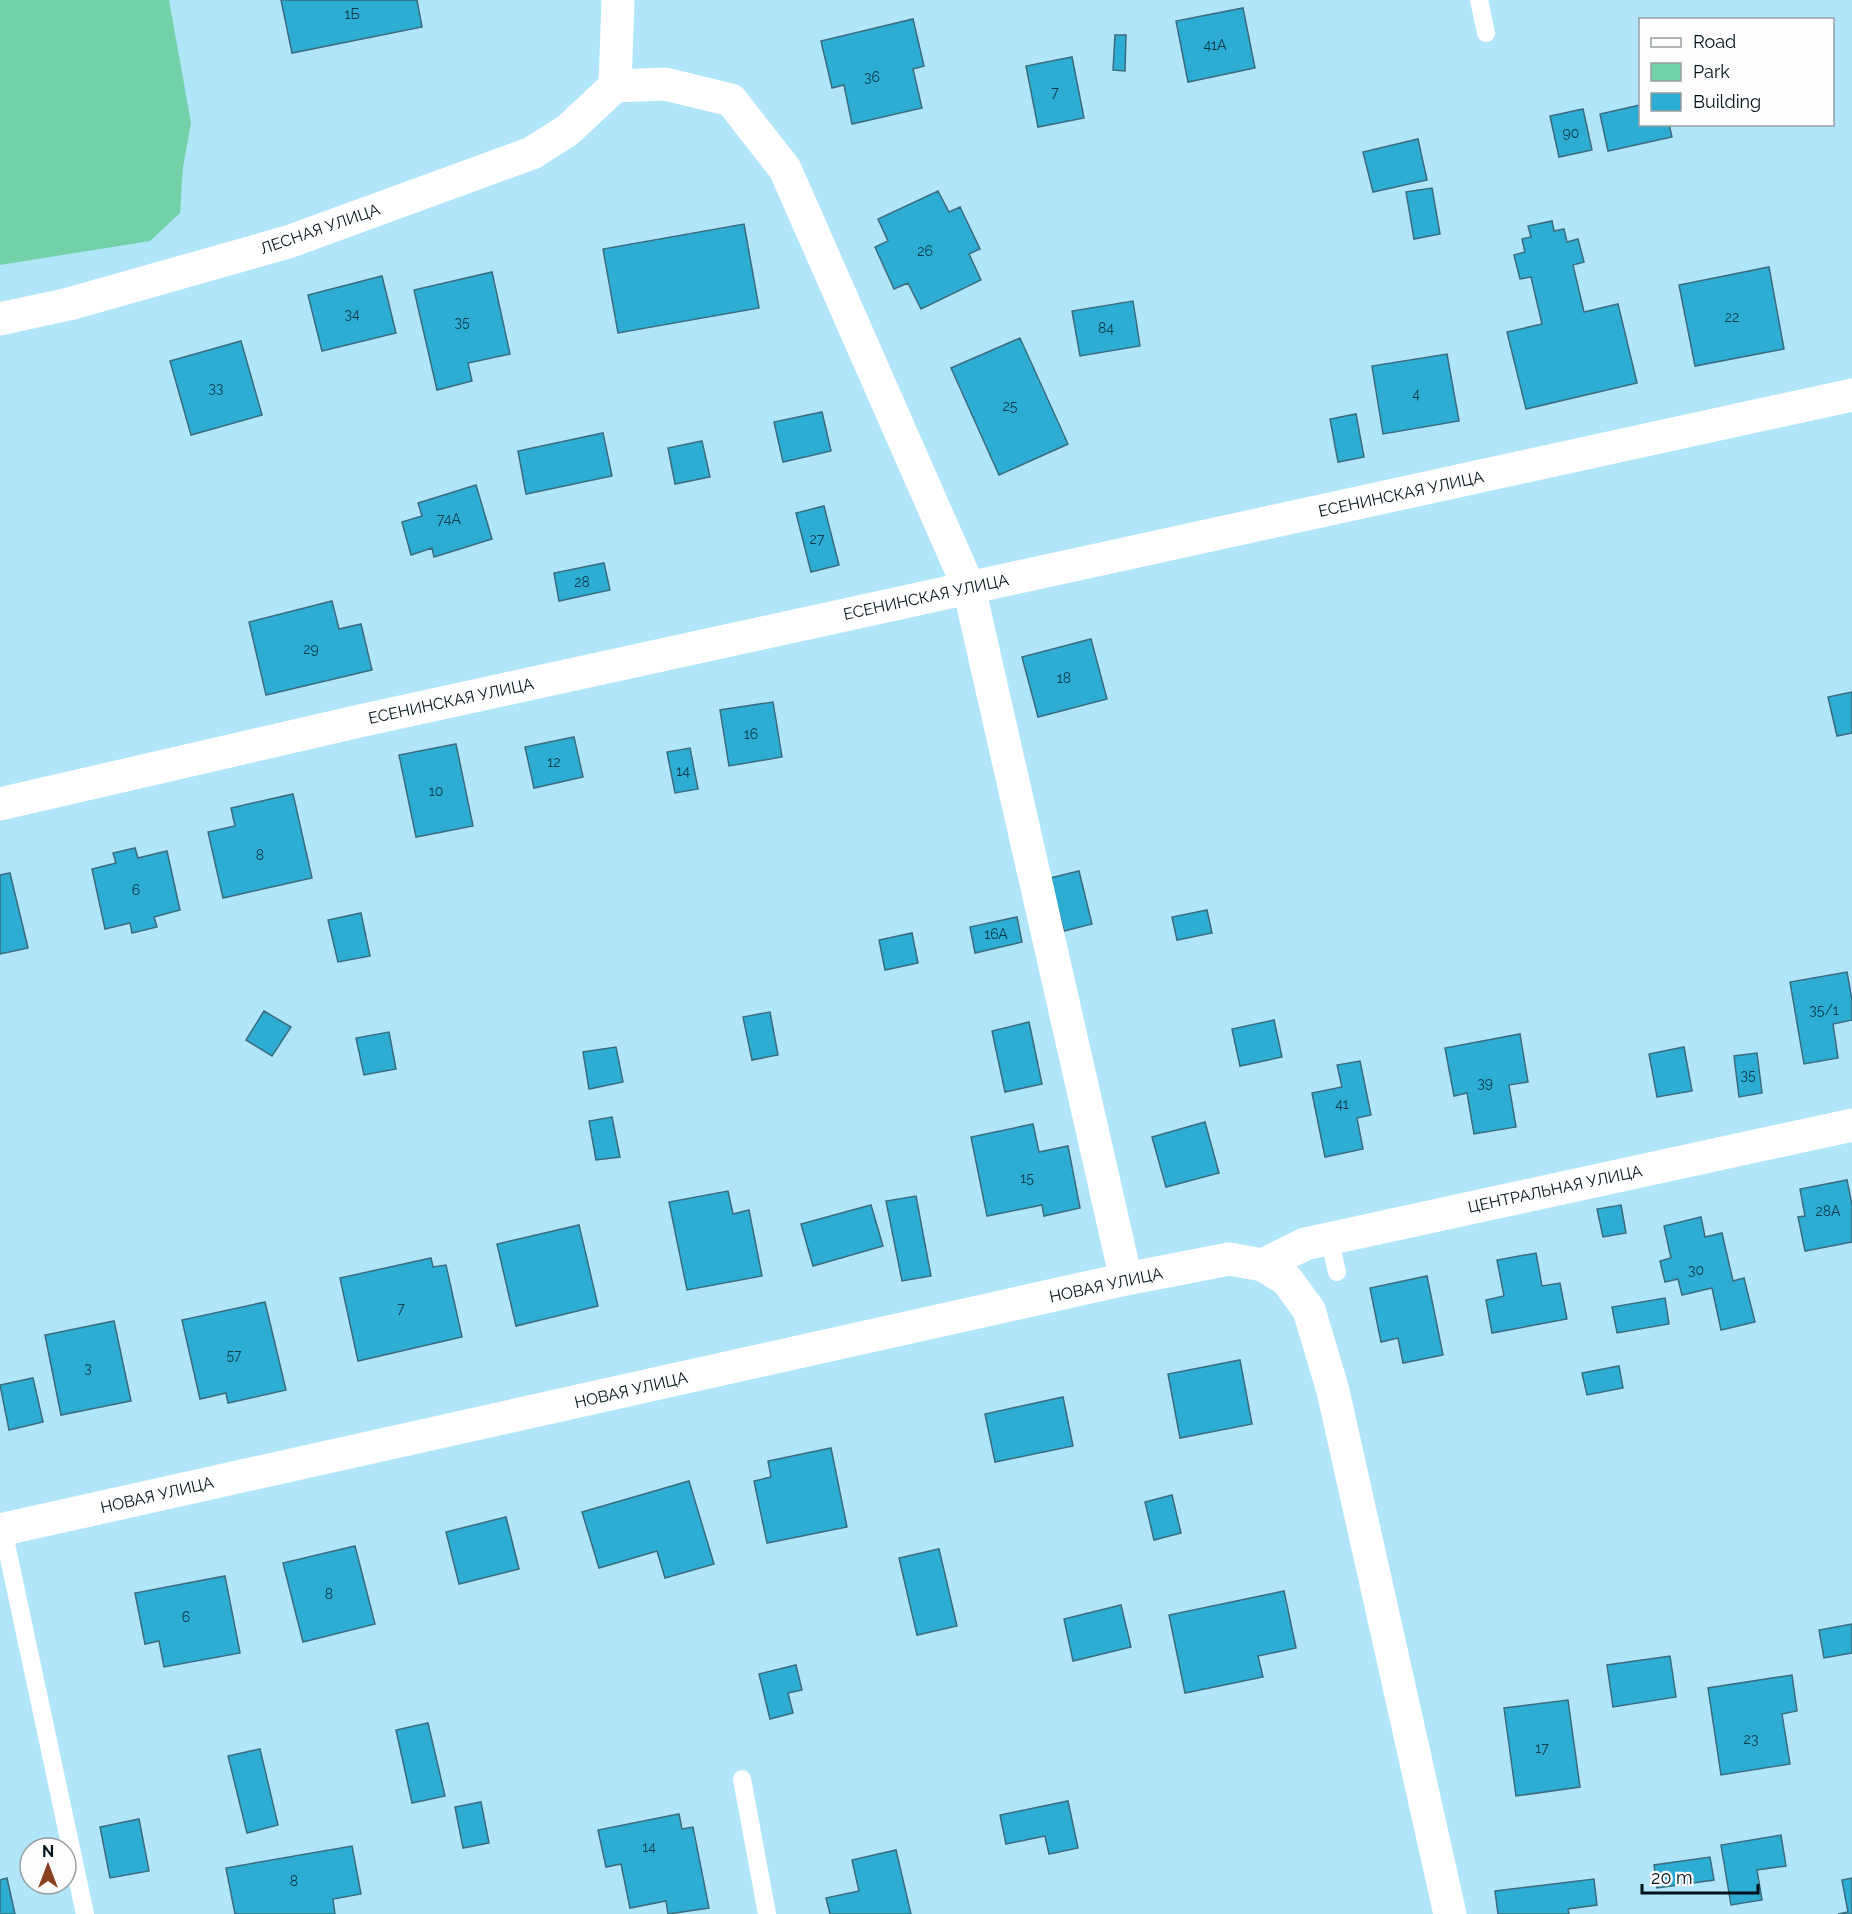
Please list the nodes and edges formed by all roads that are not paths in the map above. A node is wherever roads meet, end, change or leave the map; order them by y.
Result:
1 (618, 0) edge
2 (1479, 0) edge
3 (1486, 33) dead end
4 (615, 86) junction
5 (0, 319) edge
6 (1852, 395) edge
7 (969, 588) junction
8 (0, 804) edge
9 (1852, 1125) edge
10 (1329, 1238) junction
11 (1263, 1265) junction
12 (1337, 1272) dead end
13 (1126, 1280) junction
14 (1, 1530) edge
15 (742, 1779) dead end
16 (85, 1914) edge
17 (767, 1914) edge
18 (1450, 1914) edge

1 - 4 street
2 - 3 lane
4 - 5 street, ЛЕСНАЯ УЛИЦА
4 - 7 street
6 - 7 street, ЕСЕНИНСКАЯ УЛИЦА
7 - 8 street, ЕСЕНИНСКАЯ УЛИЦА
7 - 13 street
9 - 10 street, ЦЕНТРАЛЬНАЯ УЛИЦА
10 - 11 street, ЦЕНТРАЛЬНАЯ УЛИЦА
10 - 12 lane
11 - 13 street, НОВАЯ УЛИЦА
11 - 18 street
13 - 14 street, НОВАЯ УЛИЦА
14 - 16 lane
15 - 17 lane

